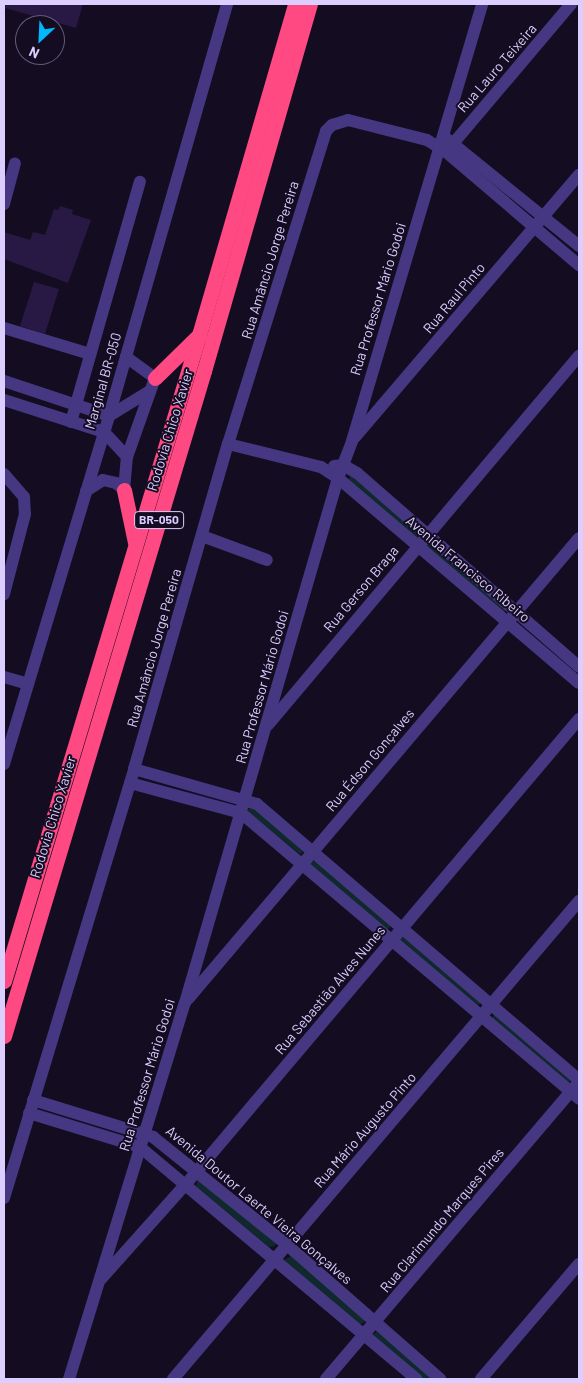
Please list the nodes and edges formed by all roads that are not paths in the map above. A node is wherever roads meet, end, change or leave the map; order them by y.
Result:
1 (227, 4) edge
2 (295, 4) edge
3 (310, 4) edge
4 (482, 4) edge
5 (571, 4) edge
6 (445, 145) junction
7 (16, 163) dead end
8 (579, 175) edge
9 (140, 182) dead end
10 (4, 204) edge
11 (543, 216) junction
12 (534, 226) junction
13 (579, 246) edge
14 (579, 265) edge
15 (4, 328) edge
16 (199, 335) junction
17 (90, 354) junction
18 (579, 356) edge
19 (126, 357) junction
20 (4, 381) edge
21 (152, 385) junction
22 (4, 400) edge
23 (75, 406) junction
24 (109, 416) junction
25 (71, 422) junction
26 (104, 432) junction
27 (352, 441) junction
28 (228, 444) junction
29 (128, 457) junction
30 (343, 465) junction
31 (321, 467) junction
32 (4, 474) edge
33 (338, 478) junction
34 (124, 490) junction
35 (86, 491) junction
36 (427, 533) junction
37 (202, 536) junction
38 (579, 538) edge
39 (136, 544) junction
40 (416, 546) junction
41 (267, 560) dead end
42 (4, 594) edge
43 (517, 611) junction
44 (508, 622) junction
45 (579, 666) edge
46 (4, 677) edge
47 (579, 683) edge
48 (28, 684) junction
49 (579, 719) edge
50 (265, 729) junction
51 (4, 764) edge
52 (134, 769) junction
53 (130, 783) junction
54 (246, 798) junction
55 (241, 813) junction
56 (312, 852) junction
57 (300, 864) junction
58 (579, 901) edge
59 (402, 928) junction
60 (392, 941) junction
61 (4, 981) edge
62 (185, 1003) junction
63 (492, 1005) junction
64 (482, 1017) junction
65 (4, 1036) edge
66 (579, 1080) edge
67 (575, 1096) edge
68 (33, 1100) junction
69 (29, 1114) junction
70 (144, 1133) junction
71 (140, 1147) junction
72 (197, 1170) junction
73 (186, 1184) junction
74 (4, 1198) edge
75 (286, 1244) junction
76 (274, 1260) junction
77 (579, 1264) edge
78 (101, 1279) junction
79 (375, 1322) junction
80 (364, 1334) junction
81 (69, 1379) edge
82 (173, 1379) edge
83 (326, 1379) edge
84 (416, 1379) edge
85 (440, 1379) edge
86 (480, 1379) edge

1 - 19 street, Marginal BR-050
2 - 16 highway, Rodovia Chico Xavier / BR-050
3 - 65 highway, Rodovia Chico Xavier / BR-050
4 - 6 street, Rua Professor Mário Godoi
5 - 6 street, Rua Lauro Teixeira
6 - 11 street
6 - 12 street
6 - 27 street, Rua Professor Mário Godoi
6 - 28 street, Rua Amâncio Jorge Pereira
7 - 10 street
8 - 11 street, Rua Raul Pinto
9 - 17 street
11 - 12 street, Rua Raul Pinto
11 - 13 street
12 - 14 street
12 - 27 street, Rua Raul Pinto
15 - 17 street
16 - 21 highway
16 - 39 highway, Rodovia Chico Xavier / BR-050
17 - 23 street
18 - 36 street, Rua Gerson Braga
19 - 21 street
19 - 24 street, Marginal BR-050
20 - 23 street
21 - 24 street
21 - 29 street
22 - 25 street
23 - 24 street
23 - 25 street
24 - 26 street, Marginal BR-050
25 - 26 street
26 - 29 street
26 - 35 street, Marginal BR-050
27 - 30 street, Rua Professor Mário Godoi
28 - 31 street
28 - 37 street, Rua Amâncio Jorge Pereira
29 - 34 street
30 - 31 street
30 - 33 street, Rua Professor Mário Godoi
30 - 36 street, Avenida Francisco Ribeiro
31 - 33 street
32 - 42 street
33 - 40 street, Avenida Francisco Ribeiro
33 - 50 street, Rua Professor Mário Godoi
34 - 35 street
34 - 39 highway
35 - 48 street, Marginal BR-050
36 - 40 street, Rua Gerson Braga
36 - 43 street, Avenida Francisco Ribeiro
37 - 41 street
37 - 52 street, Rua Amâncio Jorge Pereira
38 - 43 street, Rua Édson Gonçalves
39 - 61 highway, Rodovia Chico Xavier / BR-050
40 - 44 street, Avenida Francisco Ribeiro
40 - 50 street, Rua Gerson Braga
43 - 44 street, Rua Édson Gonçalves
43 - 45 street, Avenida Francisco Ribeiro
44 - 47 street, Avenida Francisco Ribeiro
44 - 56 street, Rua Édson Gonçalves
46 - 48 street
48 - 51 street, Marginal BR-050
49 - 59 street, Rua Sebastião Alves Nunes
50 - 54 street, Rua Professor Mário Godoi
52 - 53 street, Rua Amâncio Jorge Pereira
52 - 54 street
53 - 55 street
53 - 68 street, Rua Amâncio Jorge Pereira
54 - 55 street, Rua Professor Mário Godoi
54 - 56 street
55 - 57 street
55 - 62 street, Rua Professor Mário Godoi
56 - 57 street, Rua Édson Gonçalves
56 - 59 street
57 - 60 street
57 - 62 street, Rua Édson Gonçalves
58 - 63 street, Rua Mário Augusto Pinto
59 - 60 street, Rua Sebastião Alves Nunes
59 - 63 street
60 - 64 street
60 - 72 street, Rua Sebastião Alves Nunes
62 - 70 street, Rua Professor Mário Godoi
63 - 64 street, Rua Mário Augusto Pinto
63 - 66 street
64 - 67 street
64 - 75 street, Rua Mário Augusto Pinto
66 - 67 street, Rua Clarimundo Marques Pires
67 - 79 street, Rua Clarimundo Marques Pires
68 - 69 street, Rua Amâncio Jorge Pereira
68 - 70 street, Avenida Doutor Laerte Vieira Gonçalves
69 - 71 street
69 - 74 street, Rua Amâncio Jorge Pereira
70 - 71 street, Rua Professor Mário Godoi
70 - 72 street, Avenida Doutor Laerte Vieira Gonçalves
71 - 73 street
71 - 78 street, Rua Professor Mário Godoi
72 - 73 street, Rua Sebastião Alves Nunes
72 - 75 street, Avenida Doutor Laerte Vieira Gonçalves
73 - 76 street
73 - 78 street, Rua Sebastião Alves Nunes
75 - 76 street, Rua Mário Augusto Pinto
75 - 79 street, Avenida Doutor Laerte Vieira Gonçalves
76 - 80 street
76 - 82 street, Rua Mário Augusto Pinto
77 - 86 street
78 - 81 street, Rua Professor Mário Godoi
79 - 80 street, Rua Clarimundo Marques Pires
79 - 85 street, Avenida Doutor Laerte Vieira Gonçalves
80 - 83 street, Rua Clarimundo Marques Pires
80 - 84 street

